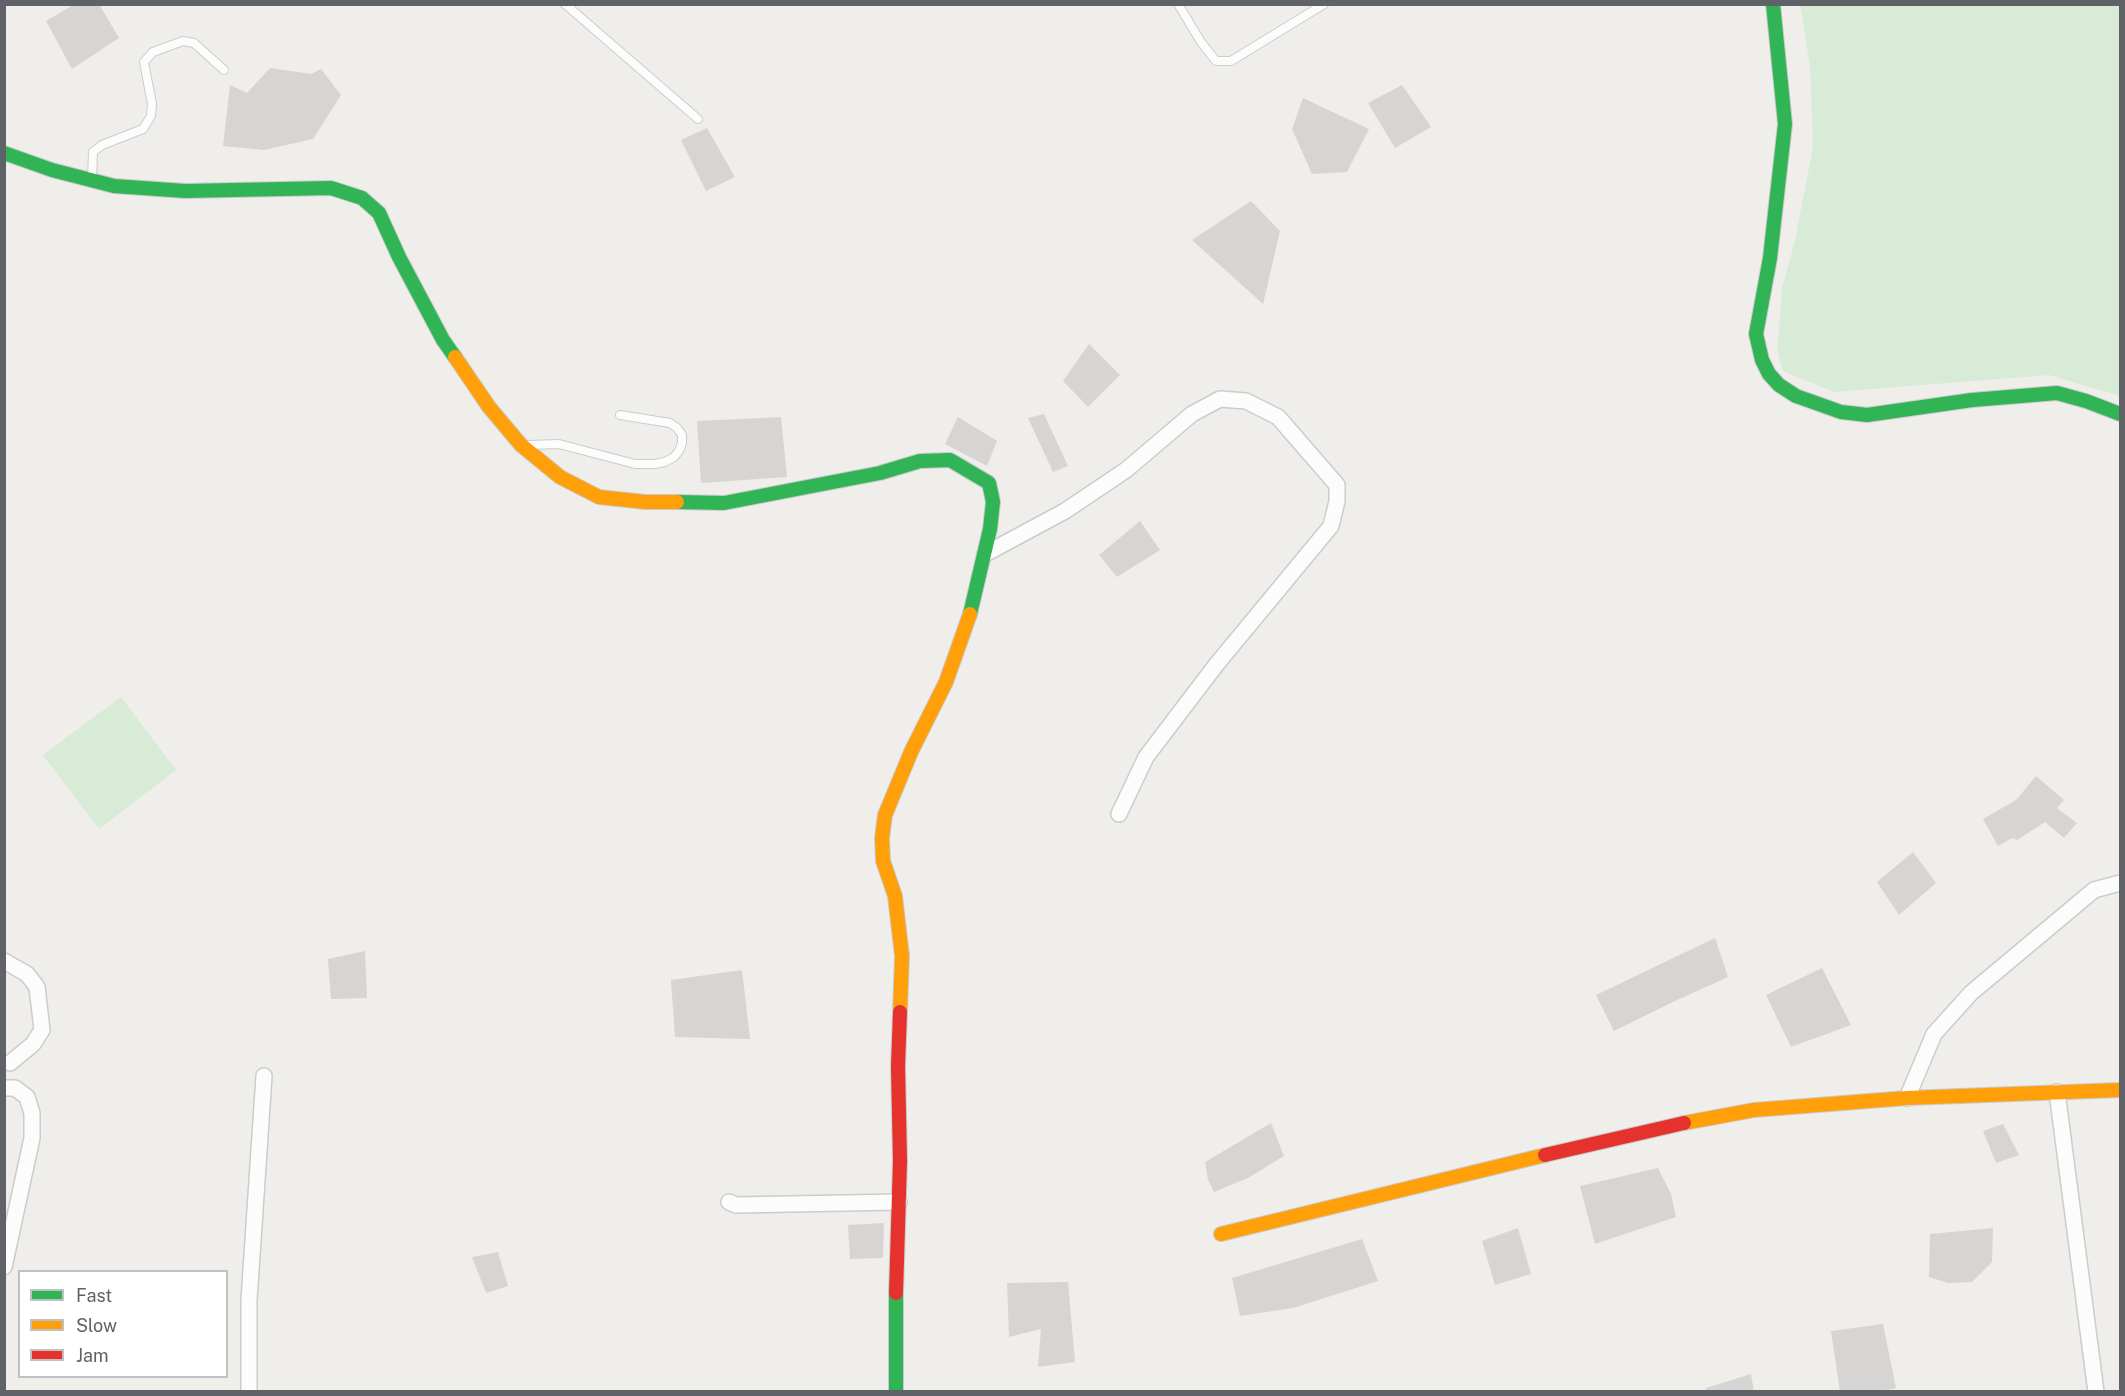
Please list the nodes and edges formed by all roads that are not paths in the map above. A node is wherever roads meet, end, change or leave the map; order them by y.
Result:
1 (565, 4) edge
2 (1178, 4) edge
3 (1324, 4) edge
4 (1773, 4) edge
5 (224, 70) dead end
6 (698, 119) dead end
7 (4, 153) edge
8 (92, 180) junction
9 (2121, 414) edge
10 (620, 415) dead end
11 (521, 445) junction
12 (985, 554) junction
13 (1119, 814) dead end
14 (2121, 883) edge
15 (4, 960) edge
16 (10, 1063) dead end
17 (264, 1076) dead end
18 (4, 1088) edge
19 (2121, 1090) edge
20 (2057, 1092) junction
21 (1907, 1098) junction
22 (729, 1202) dead end
23 (899, 1202) junction
24 (1221, 1234) dead end
25 (4, 1267) edge
26 (249, 1392) edge
27 (896, 1392) edge
28 (2096, 1392) edge

1 - 6 lane
2 - 3 lane
4 - 9 street
5 - 8 lane
7 - 8 street
8 - 11 street
10 - 11 lane
11 - 12 street
12 - 13 street
12 - 23 street
14 - 21 street
15 - 16 street
17 - 26 street
18 - 25 street
19 - 20 street
20 - 21 street
20 - 28 street
21 - 24 street
22 - 23 street
23 - 27 street

